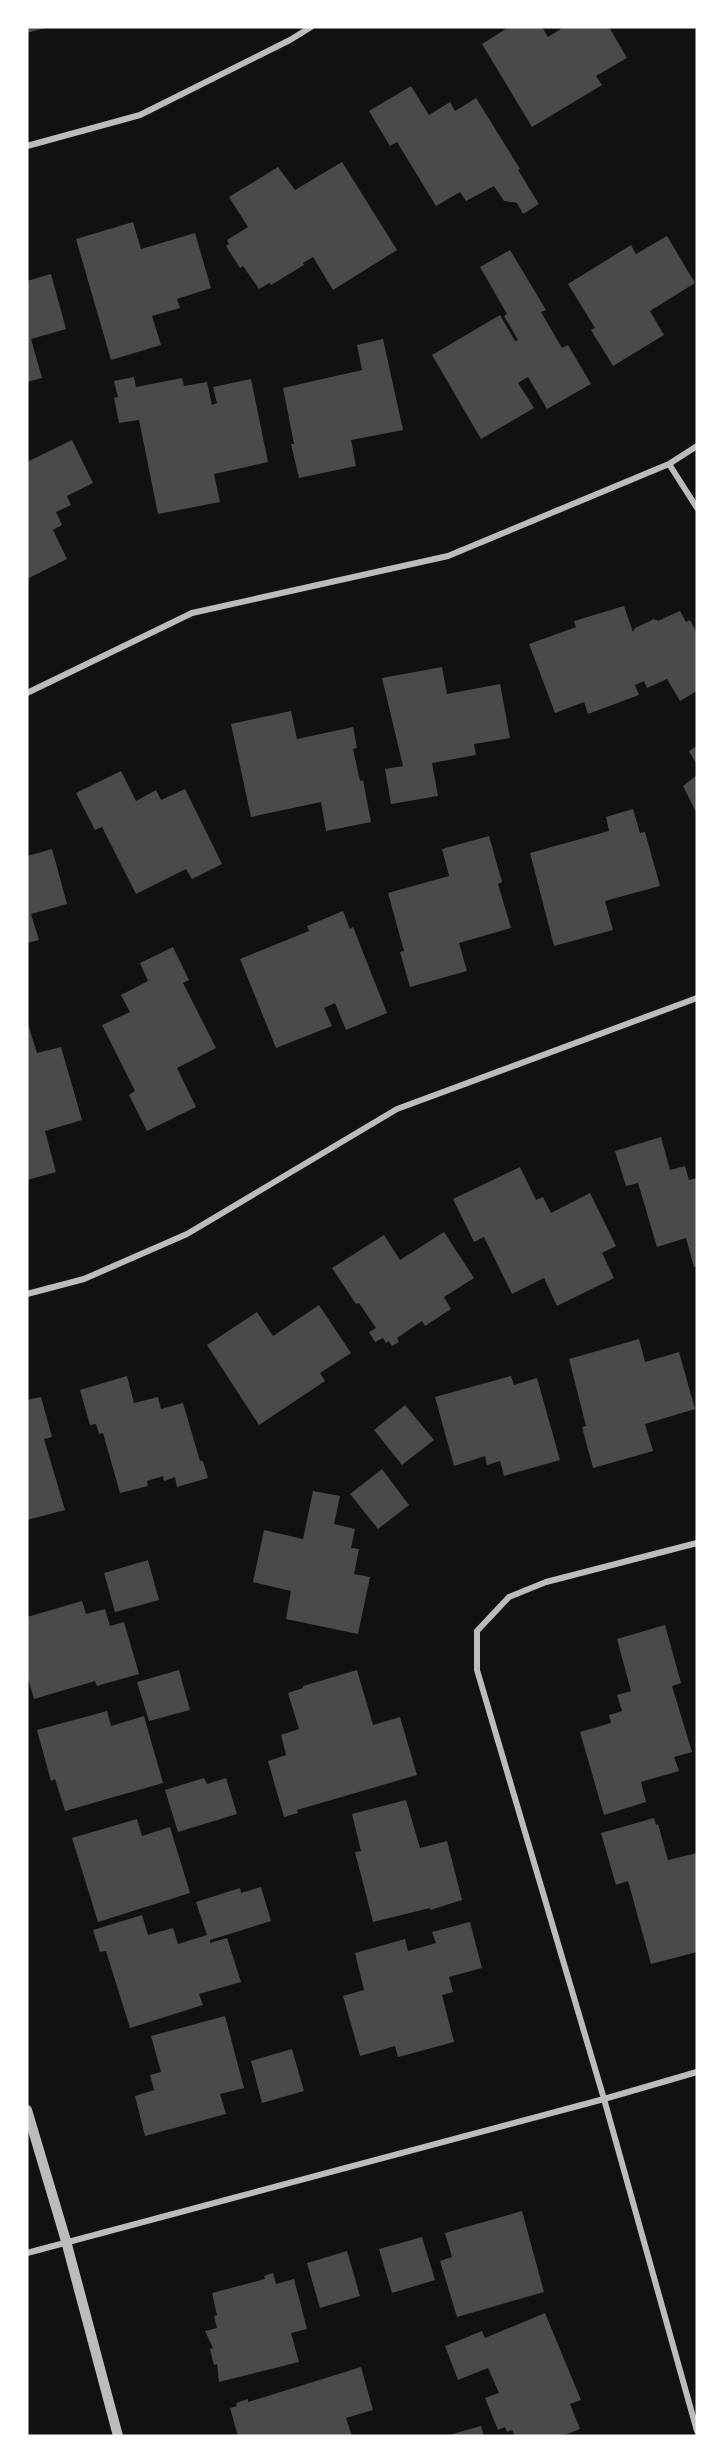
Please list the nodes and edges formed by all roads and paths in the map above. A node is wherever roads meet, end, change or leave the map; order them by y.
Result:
1 (311, 27) edge
2 (27, 146) edge
3 (697, 446) edge
4 (669, 464) junction
5 (697, 508) edge
6 (27, 693) edge
7 (697, 998) edge
8 (27, 1294) edge
9 (697, 1543) edge
10 (697, 2072) edge
11 (604, 2099) junction
12 (27, 2110) edge
13 (66, 2241) junction
14 (27, 2253) edge
15 (697, 2431) edge
16 (118, 2436) edge

1 - 2 street
3 - 4 street
4 - 5 street
4 - 6 street
7 - 8 street
9 - 11 street
10 - 11 street
11 - 13 street
11 - 15 street
12 - 13 street
13 - 14 street
13 - 16 street

